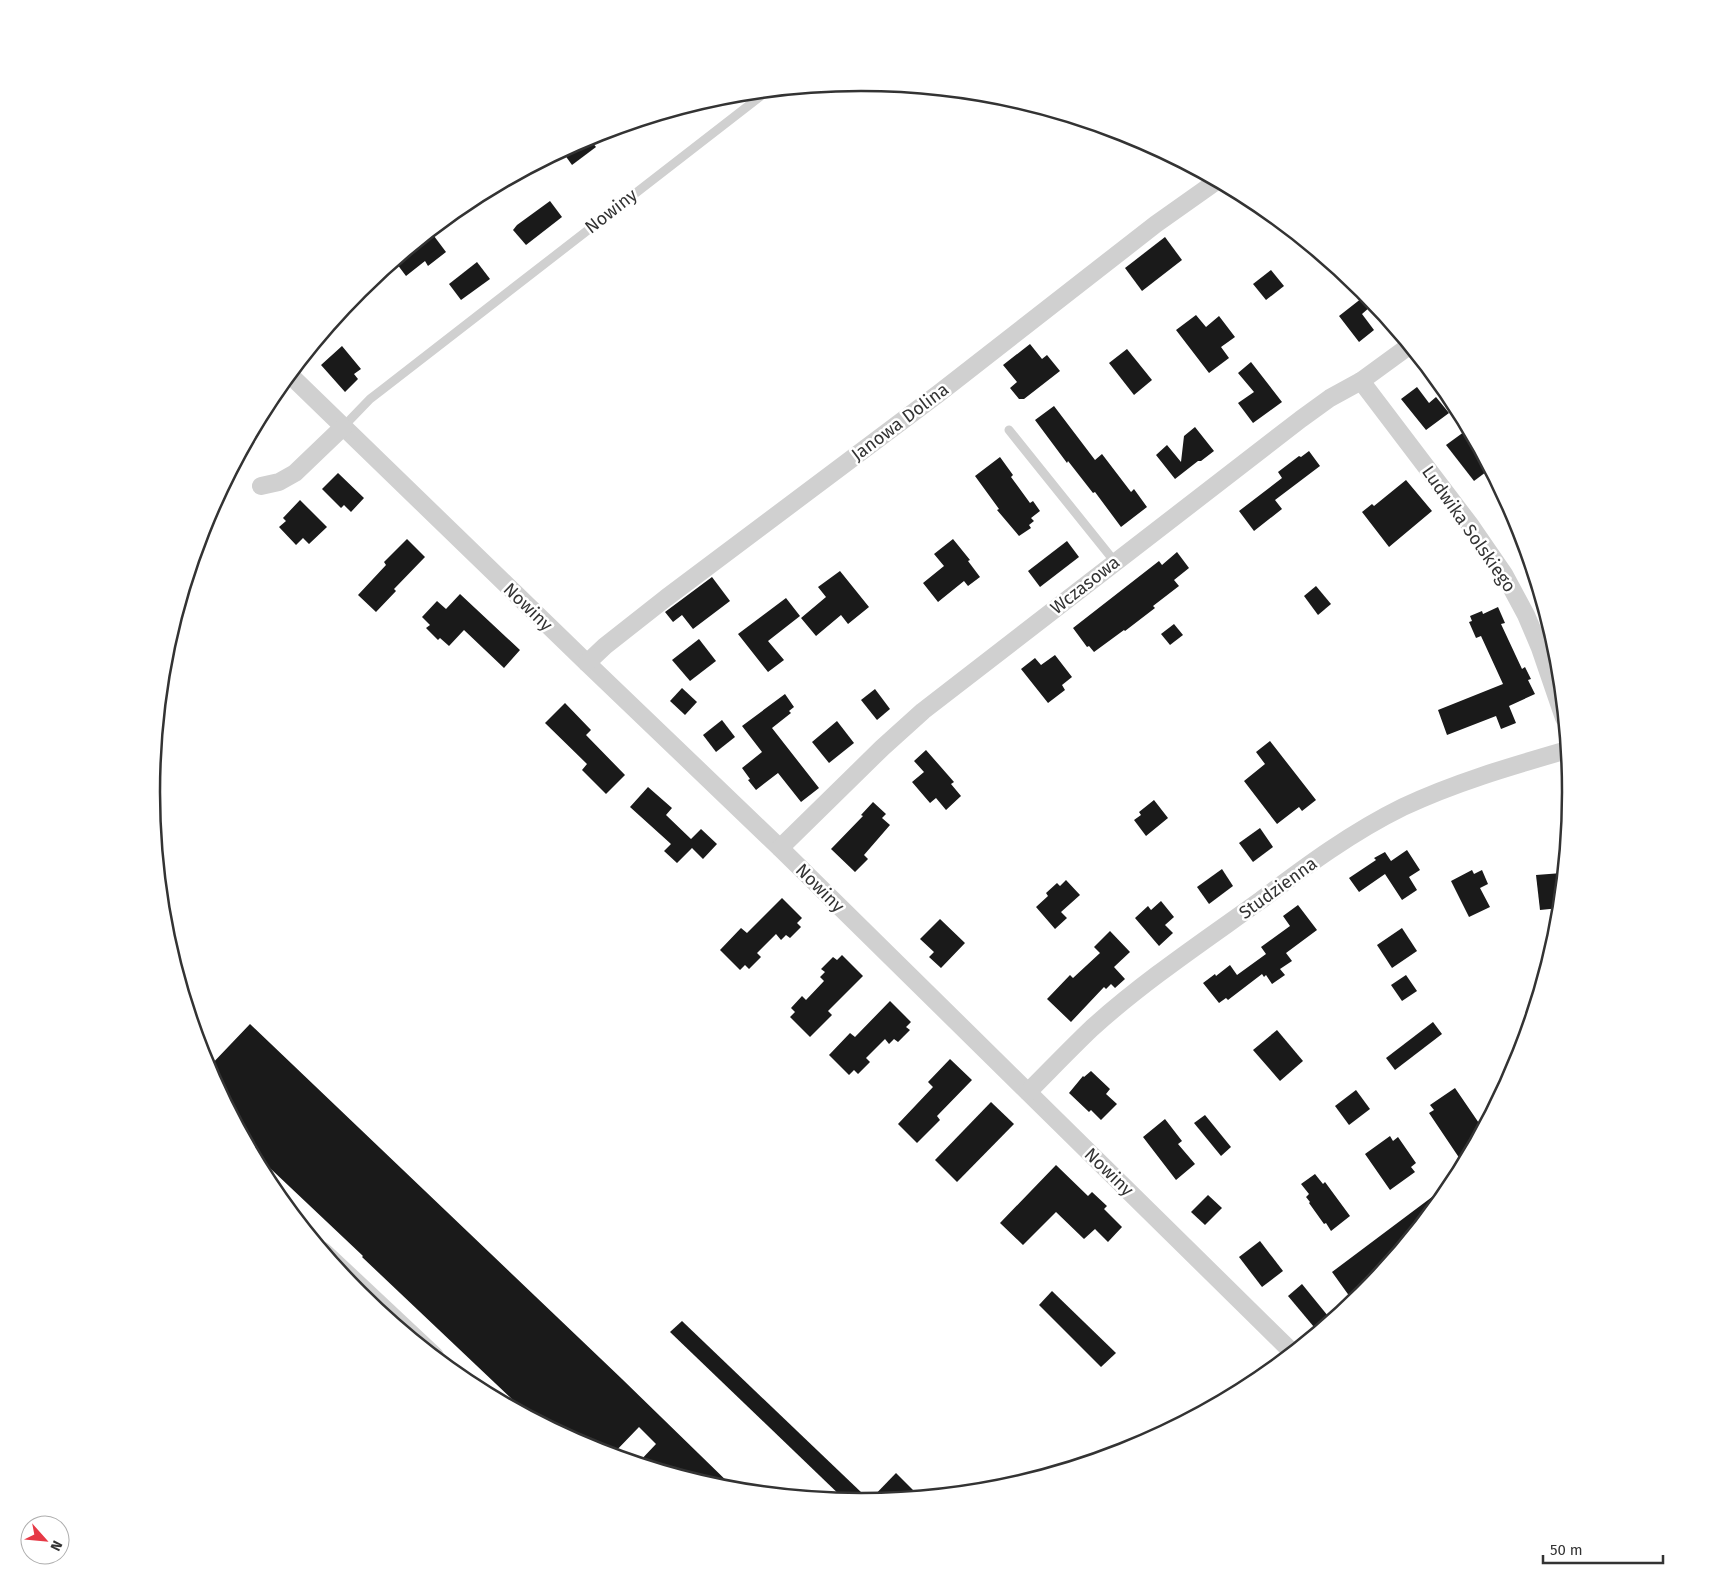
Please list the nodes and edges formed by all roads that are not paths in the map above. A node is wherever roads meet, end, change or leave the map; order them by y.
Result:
1 (756, 99) edge
2 (1212, 185) edge
3 (1405, 349) edge
4 (295, 380) edge
5 (1362, 381) junction
6 (343, 427) junction
7 (1009, 430) dead end
8 (261, 486) dead end
9 (1115, 562) junction
10 (587, 663) junction
11 (1555, 689) edge
12 (1561, 752) edge
13 (780, 848) junction
14 (1028, 1092) junction
15 (1289, 1349) edge

1 - 6 lane, Nowiny
2 - 10 street, Janowa Dolina
3 - 5 street, Wczasowa
4 - 6 street, Nowiny
5 - 9 street, Wczasowa
5 - 11 street, Ludwika Solskiego
6 - 8 street
6 - 10 street, Nowiny
7 - 9 lane
9 - 13 street, Wczasowa
10 - 13 street, Nowiny
12 - 14 street, Studzienna
13 - 14 street, Nowiny
14 - 15 street, Nowiny

